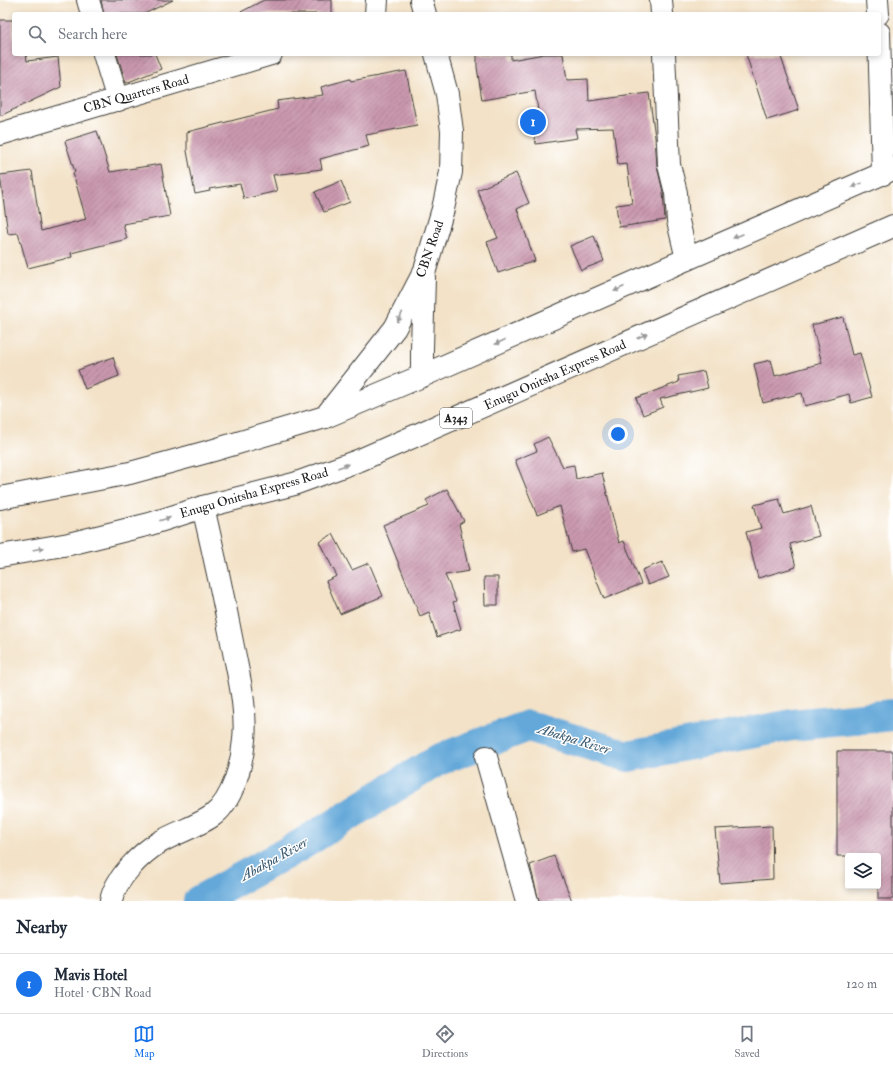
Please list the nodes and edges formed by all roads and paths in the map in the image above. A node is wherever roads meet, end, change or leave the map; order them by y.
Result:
1 (88, 0) edge
2 (377, 0) edge
3 (421, 0) edge
4 (662, 0) edge
5 (877, 0) edge
6 (91, 12) edge
7 (376, 12) edge
8 (424, 12) edge
9 (662, 12) edge
10 (878, 12) edge
11 (105, 56) edge
12 (264, 56) edge
13 (437, 56) edge
14 (664, 56) edge
15 (880, 56) edge
16 (118, 100) junction
17 (0, 134) edge
18 (888, 172) edge
19 (893, 226) edge
20 (687, 258) junction
21 (425, 270) junction
22 (422, 376) junction
23 (325, 417) junction
24 (0, 498) edge
25 (203, 507) junction
26 (0, 556) edge
27 (486, 757) dead end
28 (111, 901) edge
29 (527, 901) edge

1 - 6 main road
2 - 7 main road
3 - 8 main road
4 - 9 main road
5 - 10 main road
11 - 16 main road
12 - 16 main road, CBN Quarters Road
13 - 21 main road, CBN Road
14 - 20 main road
15 - 18 main road
16 - 17 main road, CBN Quarters Road
18 -> 20 main road
25 -> 19 main road, Enugu Onitsha Express Road / A343
20 -> 22 main road
21 - 22 main road
21 -> 23 main road, CBN Road
22 - 23 main road
23 - 24 main road
26 -> 25 main road, Enugu Onitsha Express Road / A343
25 - 28 main road
27 - 29 main road

